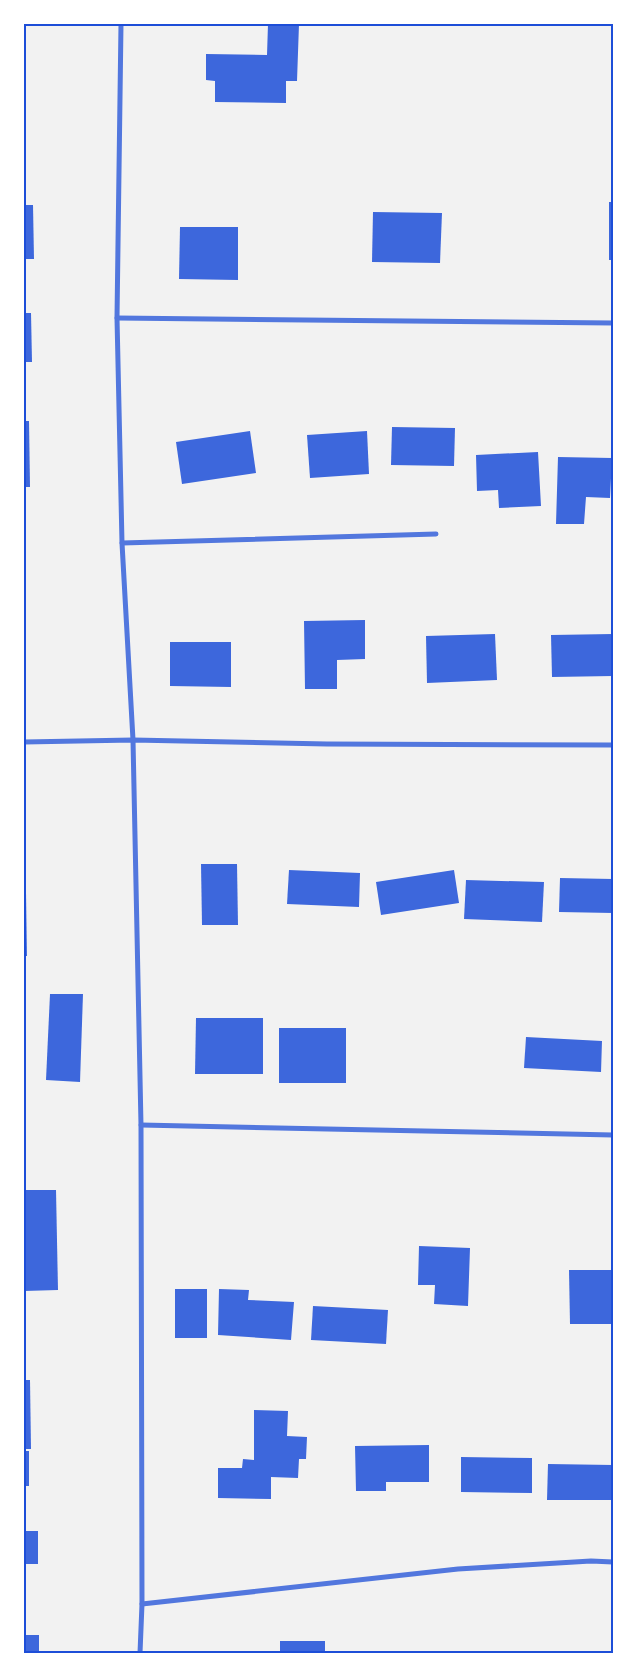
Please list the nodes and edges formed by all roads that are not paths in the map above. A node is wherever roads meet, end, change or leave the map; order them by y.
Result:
1 (121, 24) edge
2 (117, 318) junction
3 (613, 323) edge
4 (436, 534) dead end
5 (122, 543) junction
6 (133, 740) junction
7 (24, 742) edge
8 (613, 745) edge
9 (141, 1126) junction
10 (613, 1135) edge
11 (613, 1562) edge
12 (142, 1604) junction
13 (140, 1653) edge

1 - 2 street
2 - 3 street
2 - 5 street
4 - 5 street
5 - 6 street
6 - 7 street
6 - 8 street
6 - 9 street
9 - 10 street
9 - 12 street
11 - 12 street
12 - 13 street

